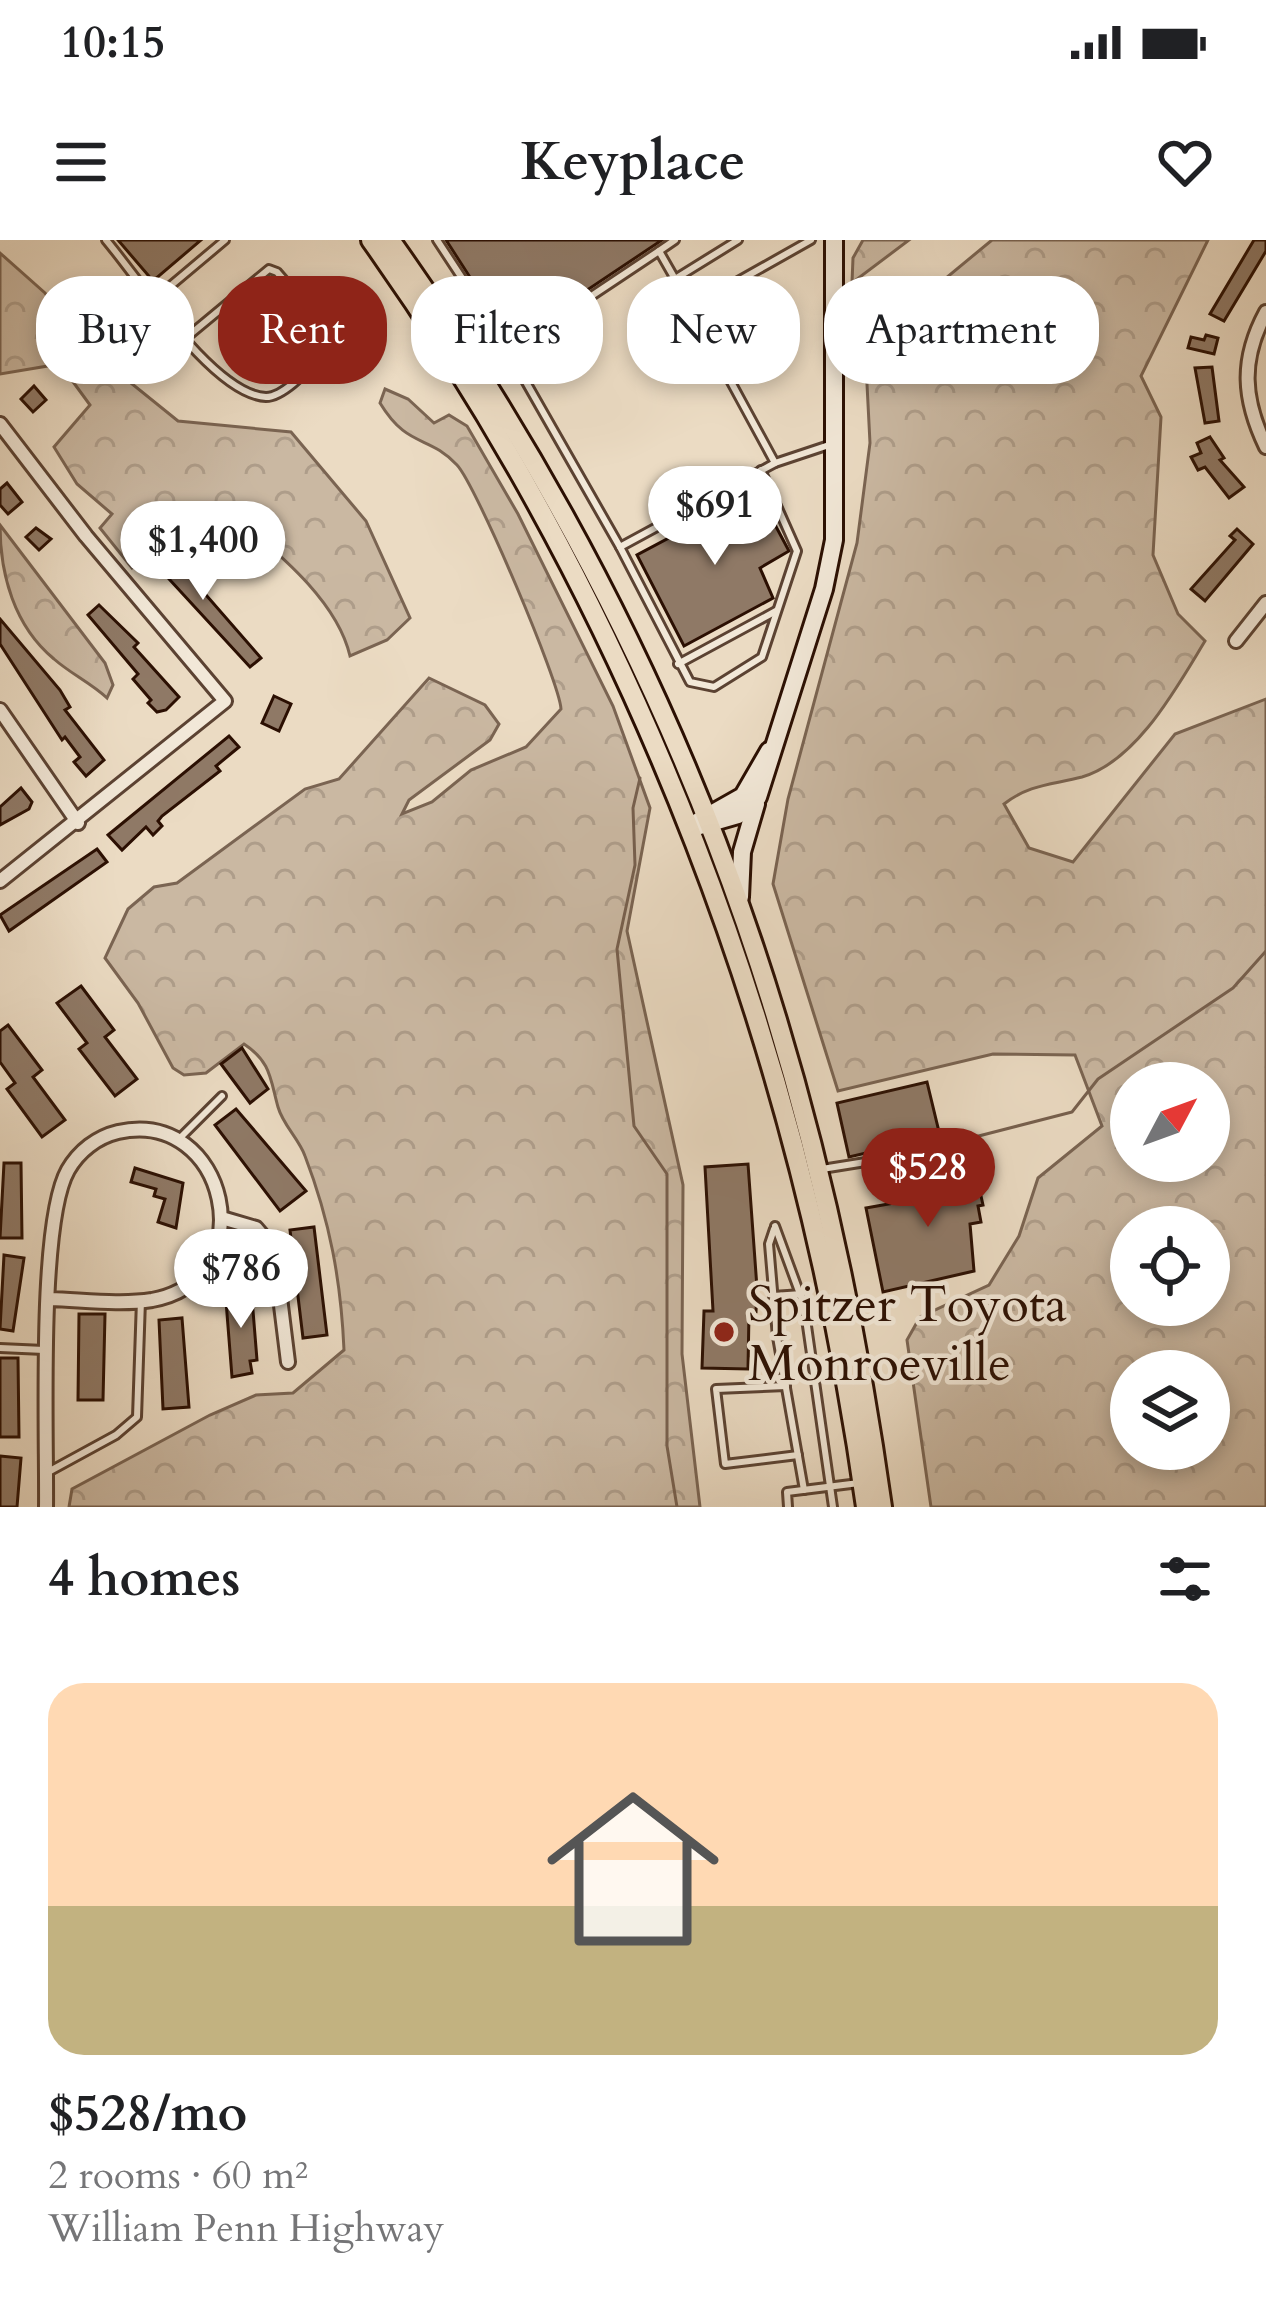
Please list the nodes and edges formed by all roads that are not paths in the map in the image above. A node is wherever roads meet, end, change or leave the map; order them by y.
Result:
1 (106, 240) edge
2 (225, 240) edge
3 (371, 240) edge
4 (390, 240) edge
5 (437, 240) edge
6 (675, 240) edge
7 (738, 240) edge
8 (811, 240) edge
9 (834, 240) edge
10 (659, 251) junction
11 (137, 276) edge
12 (182, 276) edge
13 (460, 276) edge
14 (673, 276) edge
15 (680, 276) edge
16 (747, 276) edge
17 (603, 288) edge
18 (1266, 312) edge
19 (187, 337) joint
20 (528, 384) edge
21 (733, 384) edge
22 (0, 424) edge
23 (836, 443) junction
24 (1266, 447) edge
25 (775, 463) junction
26 (761, 470) junction
27 (620, 547) junction
28 (1266, 604) edge
29 (780, 609) junction
30 (1236, 640) dead end
31 (678, 664) junction
32 (0, 710) edge
33 (770, 750) junction
34 (758, 797) junction
35 (710, 820) junction
36 (78, 823) junction
37 (691, 827) junction
38 (0, 880) edge
39 (740, 897) junction
40 (222, 1096) dead end
41 (178, 1140) junction
42 (961, 1160) dead end
43 (819, 1170) junction
44 (225, 1219) junction
45 (802, 1294) junction
46 (773, 1295) junction
47 (51, 1299) junction
48 (141, 1300) junction
49 (0, 1348) edge
50 (48, 1351) junction
51 (288, 1362) dead end
52 (786, 1386) junction
53 (798, 1454) junction
54 (46, 1473) junction
55 (863, 1482) junction
56 (831, 1486) junction
57 (804, 1490) junction
58 (46, 1507) edge
59 (788, 1507) edge
60 (833, 1507) edge
61 (866, 1507) edge
62 (882, 1507) edge

1 - 11 lane
2 - 12 lane
3 - 37 highway
4 - 35 highway
5 - 13 lane
6 - 10 lane
7 - 15 lane
8 - 16 lane
9 - 23 main road
10 - 14 lane
10 - 17 lane
18 - 24 street
19 - 19 lane
20 - 27 lane
21 - 25 lane
22 - 36 street
23 - 25 lane
23 - 33 main road
25 - 26 lane
26 - 27 lane
26 - 29 lane
27 - 31 lane
28 - 30 street
29 - 31 lane
29 - 31 lane
32 - 36 street
33 - 34 main road
33 - 35 main road
34 - 35 main road
34 - 39 main road
35 - 37 main road
35 - 39 highway
36 - 38 street
37 - 55 highway
39 - 43 highway
40 - 41 lane
41 - 44 street
41 - 47 street
42 - 43 lane
43 - 62 highway
44 - 48 street
44 - 51 street
45 - 46 lane
45 - 46 lane
45 - 56 lane
46 - 52 lane
47 - 48 street
47 - 50 street
48 - 54 lane
49 - 50 lane
50 - 54 street
52 - 53 lane
52 - 53 lane
53 - 57 lane
54 - 58 street
55 - 56 lane
55 - 61 highway
56 - 57 lane
56 - 60 lane
57 - 59 lane

